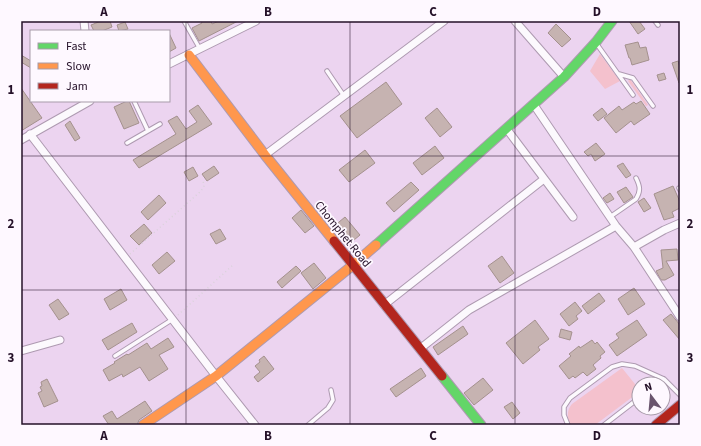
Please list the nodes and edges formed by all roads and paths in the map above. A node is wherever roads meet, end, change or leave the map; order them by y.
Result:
1 (184, 21) edge
2 (256, 21) edge
3 (444, 21) edge
4 (515, 21) edge
5 (612, 21) edge
6 (655, 21) edge
7 (658, 25) dead end
8 (596, 42) junction
9 (200, 49) junction
10 (189, 55) junction
11 (170, 64) edge
12 (327, 71) dead end
13 (619, 74) junction
14 (564, 77) junction
15 (344, 96) junction
16 (633, 96) dead end
17 (88, 102) edge
18 (134, 102) edge
19 (534, 105) junction
20 (653, 106) dead end
21 (160, 124) dead end
22 (506, 128) junction
23 (148, 130) junction
24 (30, 134) junction
25 (21, 140) edge
26 (127, 143) dead end
27 (265, 155) junction
28 (636, 178) dead end
29 (544, 179) junction
30 (203, 180) dead end
31 (572, 217) dead end
32 (610, 217) junction
33 (680, 223) edge
34 (616, 226) junction
35 (634, 247) junction
36 (126, 258) junction
37 (233, 265) dead end
38 (353, 265) junction
39 (384, 304) junction
40 (680, 318) edge
41 (173, 319) junction
42 (60, 340) dead end
43 (421, 348) junction
44 (21, 351) edge
45 (115, 356) dead end
46 (216, 376) junction
47 (657, 376) edge
48 (671, 386) edge
49 (331, 390) dead end
50 (680, 395) edge
51 (631, 404) edge
52 (680, 405) edge
53 (143, 425) edge
54 (255, 425) edge
55 (308, 425) edge
56 (481, 425) edge
57 (568, 425) edge
58 (604, 425) edge
59 (656, 425) edge

1 - 9 lane
2 - 9 street
3 - 15 street
4 - 14 street
5 - 8 street
6 - 7 lane
8 - 13 lane
8 - 14 street
9 - 10 street
10 - 11 street
10 - 27 street, Chomphet Road
12 - 15 lane
13 - 16 lane
13 - 20 lane
14 - 19 street
15 - 27 street
17 - 24 street
18 - 23 lane
19 - 22 street
19 - 32 street
21 - 23 lane
22 - 29 street
22 - 38 street
23 - 26 lane
24 - 25 street
24 - 36 street
27 - 38 street, Chomphet Road
28 - 32 lane
29 - 31 street
29 - 39 street
30 - 36 path
32 - 34 street
33 - 35 street
34 - 35 street
34 - 43 street
35 - 40 street
36 - 41 street
37 - 41 path
38 - 39 street, Chomphet Road
38 - 46 street
39 - 43 street, Chomphet Road
41 - 45 lane
41 - 46 street
42 - 44 street
43 - 56 street, Chomphet Road
46 - 53 street
46 - 54 street
47 - 57 lane
48 - 50 lane
49 - 55 lane
51 - 58 lane
52 - 59 street

